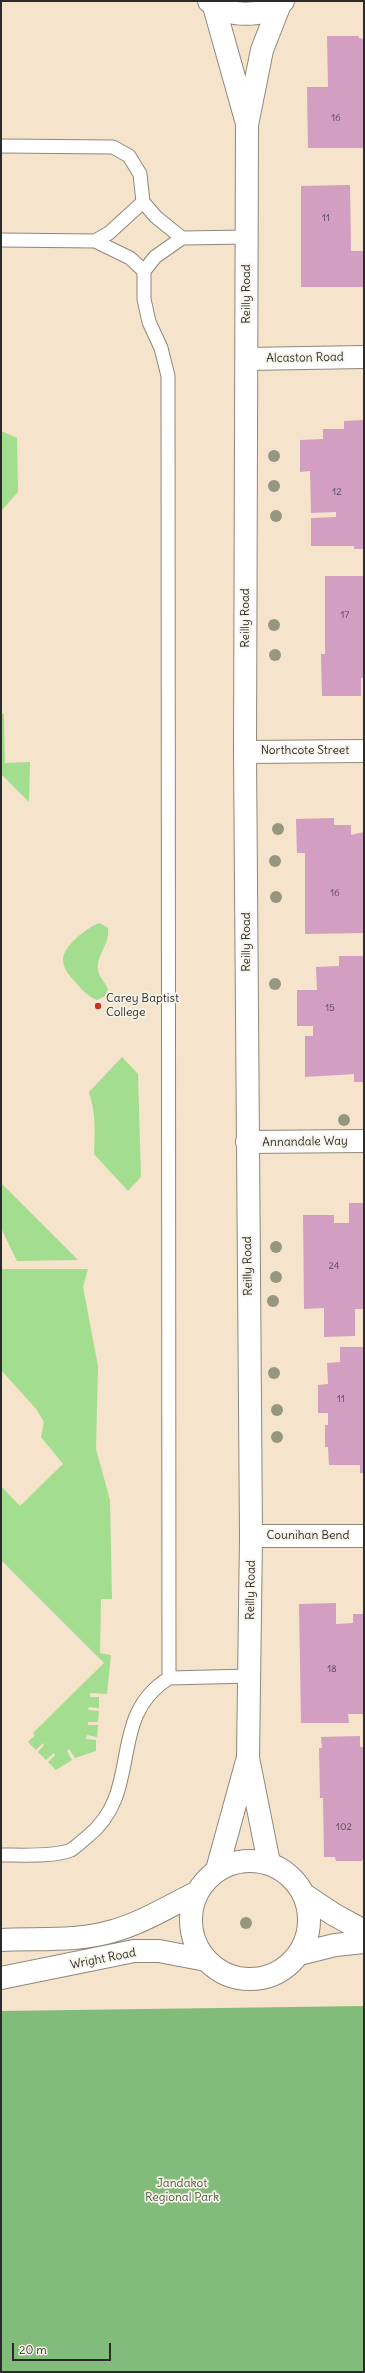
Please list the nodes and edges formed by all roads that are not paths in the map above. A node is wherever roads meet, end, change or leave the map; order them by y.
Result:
1 (282, 2) edge
2 (212, 3) edge
3 (247, 125) junction
4 (1, 146) edge
5 (143, 202) junction
6 (247, 236) junction
7 (182, 238) junction
8 (1, 240) edge
9 (95, 241) junction
10 (144, 271) junction
11 (364, 357) edge
12 (247, 358) junction
13 (364, 751) edge
14 (245, 752) junction
15 (364, 1141) edge
16 (247, 1142) junction
17 (251, 1536) junction
18 (364, 1536) edge
19 (250, 1676) junction
20 (169, 1678) junction
21 (248, 1758) junction
22 (1, 1855) edge
23 (269, 1863) junction
24 (217, 1870) junction
25 (196, 1893) junction
26 (303, 1894) junction
27 (364, 1931) edge
28 (1, 1940) edge
29 (364, 1942) edge
30 (299, 1954) junction
31 (206, 1960) junction
32 (1, 1978) edge

1 - 2 street
1 - 3 street, Reilly Road
2 - 3 street, Reilly Road
3 - 6 street, Reilly Road
4 - 5 lane
5 - 7 lane
5 - 9 lane
6 - 7 lane
6 - 12 street, Reilly Road
7 - 10 lane
8 - 9 lane
9 - 10 lane
10 - 20 lane
11 - 12 street, Alcaston Road
12 - 14 street, Reilly Road
13 - 14 street, Northcote Street
14 - 16 street, Reilly Road
15 - 16 street, Annandale Way
16 - 17 street, Reilly Road
17 - 18 street, Counihan Bend
17 - 19 street, Reilly Road
19 - 20 lane
19 - 21 street, Reilly Road
20 - 22 lane
21 - 23 street, Reilly Road
21 - 24 street, Reilly Road
23 - 24 street, Wright Road
23 - 26 street, Wright Road
24 - 25 street, Wright Road
25 - 28 street, Wright Road
25 - 31 street, Wright Road
26 - 27 street, Wright Road
26 - 30 street, Wright Road
29 - 30 street
30 - 31 street, Wright Road
31 - 32 street, Wright Road

